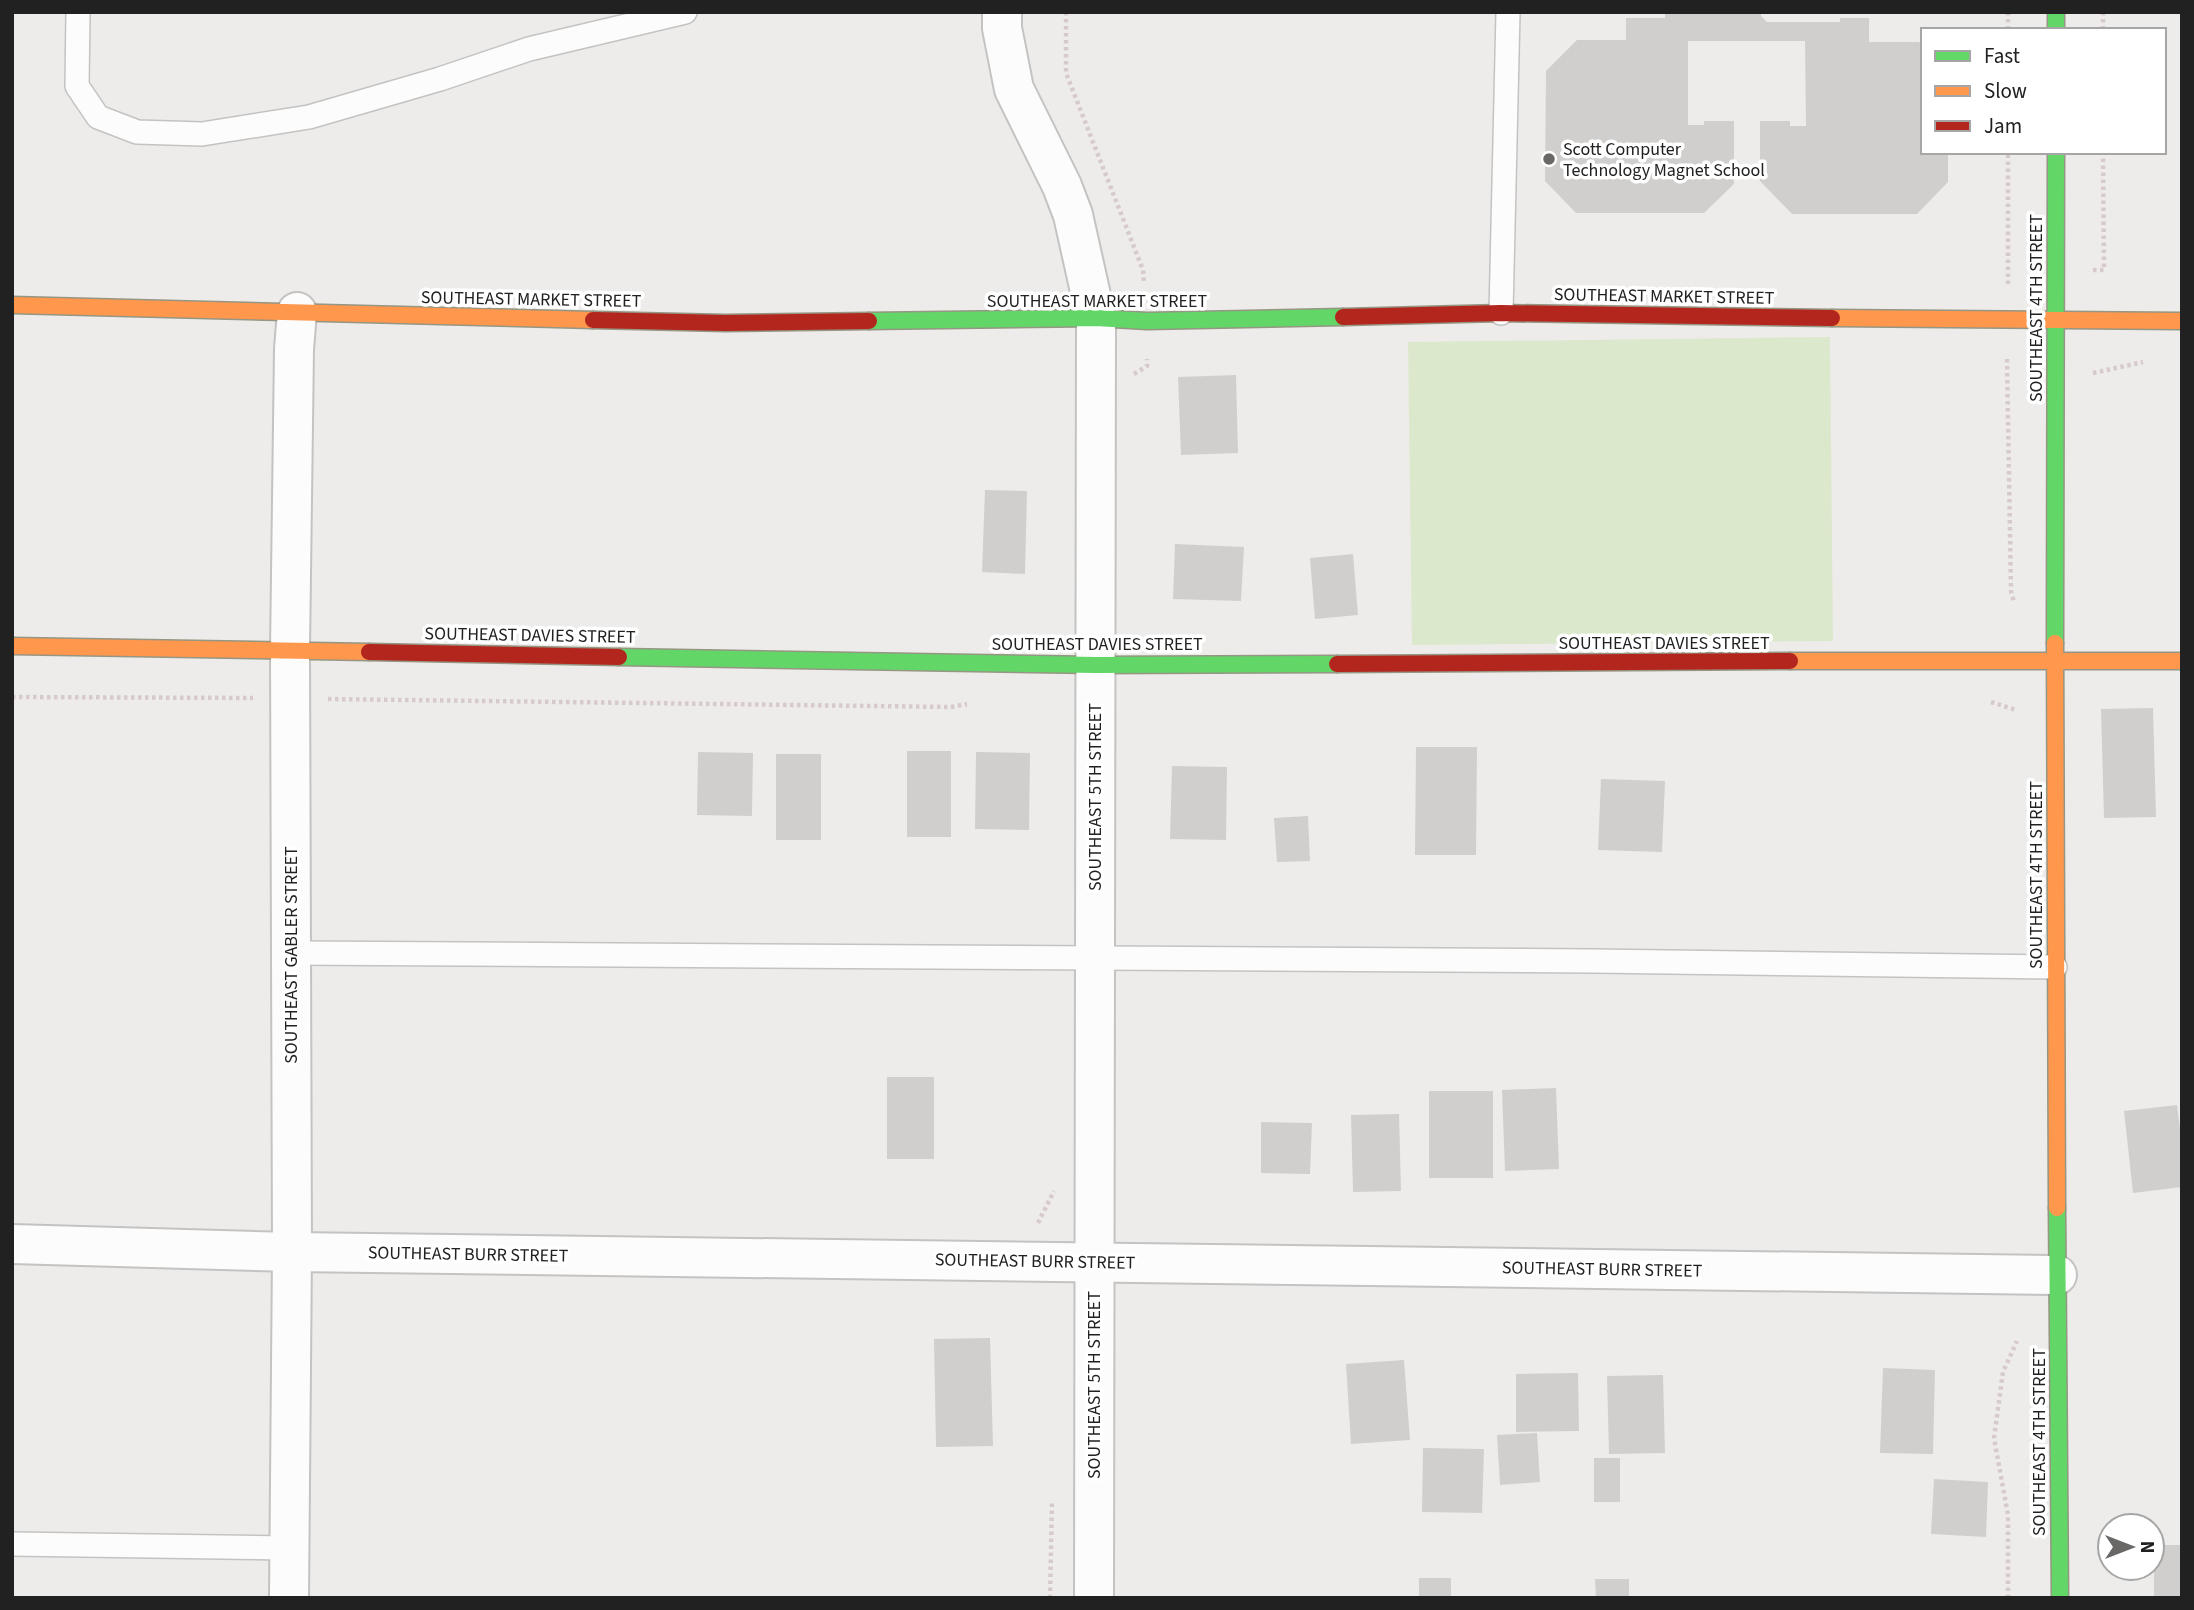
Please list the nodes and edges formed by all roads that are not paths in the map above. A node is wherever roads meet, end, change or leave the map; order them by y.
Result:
1 (78, 12) edge
2 (685, 12) edge
3 (1002, 12) edge
4 (1508, 12) edge
5 (2056, 154) edge
6 (12, 305) edge
7 (297, 312) junction
8 (1501, 313) junction
9 (1096, 318) junction
10 (2055, 321) junction
11 (2182, 321) edge
12 (12, 646) edge
13 (290, 650) junction
14 (2056, 661) junction
15 (2182, 661) edge
16 (1096, 665) junction
17 (291, 953) junction
18 (1095, 958) junction
19 (2056, 967) junction
20 (12, 1244) edge
21 (292, 1252) junction
22 (1095, 1262) junction
23 (2057, 1275) junction
24 (12, 1544) edge
25 (290, 1548) junction
26 (289, 1598) edge
27 (1094, 1598) edge
28 (2060, 1598) edge

1 - 2 lane
3 - 9 street, SOUTHEAST 5TH STREET
4 - 8 lane
5 - 10 street, SOUTHEAST 4TH STREET
6 - 7 street, SOUTHEAST MARKET STREET
7 - 9 street, SOUTHEAST MARKET STREET
7 - 13 street, SOUTHEAST GABLER STREET
8 - 9 street, SOUTHEAST MARKET STREET
8 - 10 street, SOUTHEAST MARKET STREET
9 - 16 street, SOUTHEAST 5TH STREET
10 - 11 street, SOUTHEAST MARKET STREET
10 - 14 street, SOUTHEAST 4TH STREET
12 - 13 street, SOUTHEAST DAVIES STREET
13 - 16 street, SOUTHEAST DAVIES STREET
13 - 17 street, SOUTHEAST GABLER STREET
14 - 15 street, SOUTHEAST DAVIES STREET
14 - 16 street, SOUTHEAST DAVIES STREET
14 - 19 street, SOUTHEAST 4TH STREET
16 - 18 street, SOUTHEAST 5TH STREET
17 - 18 lane
17 - 21 street, SOUTHEAST GABLER STREET
18 - 19 lane
18 - 22 street, SOUTHEAST 5TH STREET
19 - 23 street, SOUTHEAST 4TH STREET
20 - 21 street, SOUTHEAST BURR STREET
21 - 22 street, SOUTHEAST BURR STREET
21 - 25 street, SOUTHEAST GABLER STREET
22 - 23 street, SOUTHEAST BURR STREET
22 - 27 street, SOUTHEAST 5TH STREET
23 - 28 street, SOUTHEAST 4TH STREET
24 - 25 lane
25 - 26 street, SOUTHEAST GABLER STREET

